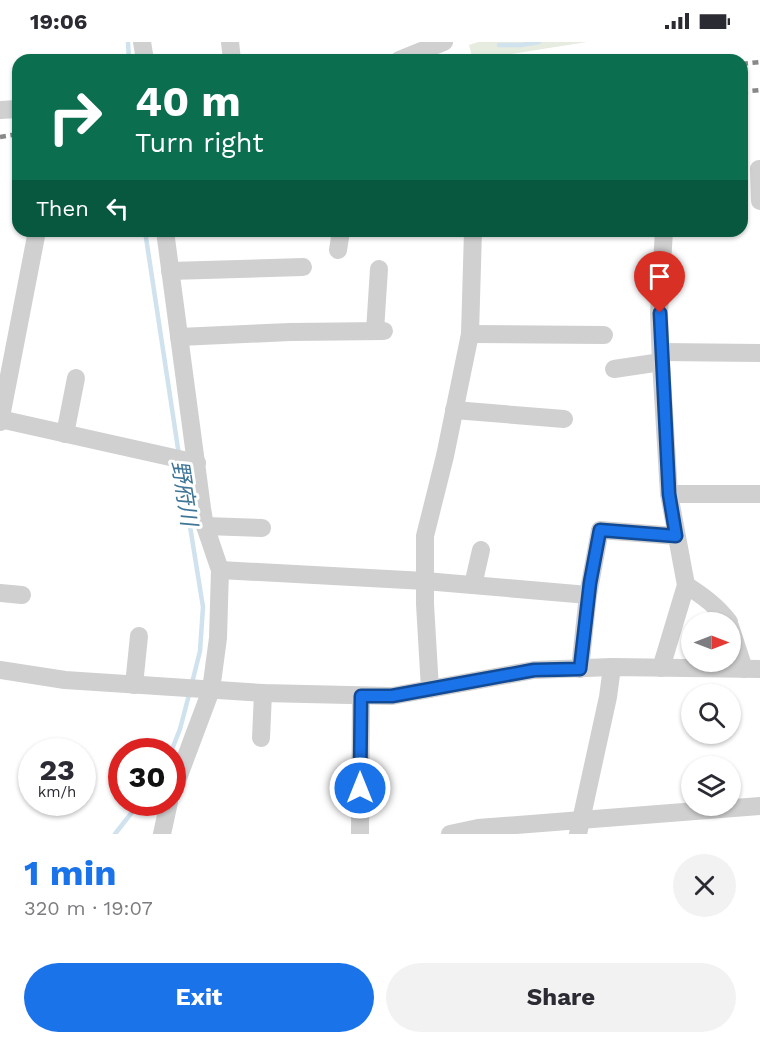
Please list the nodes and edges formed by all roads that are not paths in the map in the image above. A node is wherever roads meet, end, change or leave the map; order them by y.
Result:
1 (444, 42) edge
2 (414, 54) edge
3 (759, 169) edge
4 (760, 201) edge
5 (36, 237) edge
6 (166, 237) edge
7 (339, 237) edge
8 (473, 237) edge
9 (664, 237) edge
10 (338, 250) dead end
11 (303, 267) dead end
12 (379, 269) dead end
13 (170, 271) junction
14 (470, 333) junction
15 (604, 335) dead end
16 (179, 337) junction
17 (760, 353) edge
18 (661, 357) junction
19 (614, 369) dead end
20 (76, 378) dead end
21 (454, 410) junction
22 (564, 419) dead end
23 (0, 420) edge
24 (65, 434) junction
25 (195, 463) junction
26 (669, 494) junction
27 (760, 494) edge
28 (206, 526) junction
29 (261, 528) dead end
30 (676, 536) junction
31 (481, 550) dead end
32 (220, 570) junction
33 (425, 581) junction
34 (473, 585) junction
35 (686, 585) junction
36 (0, 593) edge
37 (22, 595) dead end
38 (588, 595) junction
39 (722, 612) edge
40 (139, 636) dead end
41 (741, 646) edge
42 (612, 667) junction
43 (661, 668) junction
44 (580, 669) junction
45 (752, 669) edge
46 (0, 670) edge
47 (134, 685) junction
48 (430, 689) junction
49 (207, 690) junction
50 (263, 693) junction
51 (361, 696) junction
52 (261, 738) dead end
53 (186, 752) edge
54 (760, 806) edge
55 (166, 816) edge
56 (579, 827) edge
57 (162, 834) edge
58 (360, 834) edge
59 (450, 834) edge

1 - 2 street
3 - 4 street
5 - 23 street
6 - 13 street
7 - 10 street
8 - 14 street
9 - 18 street
11 - 13 street
12 - 16 street
13 - 16 street
14 - 15 street
14 - 21 street
16 - 25 street
17 - 18 street
18 - 19 street
18 - 26 street
20 - 24 street
21 - 22 street
21 - 33 street
23 - 24 street
24 - 25 street
25 - 28 street
26 - 27 street
26 - 30 street
28 - 29 street
28 - 32 street
30 - 35 street
30 - 38 street
31 - 34 street
32 - 33 street
32 - 49 street
33 - 34 street
33 - 48 street
34 - 38 street
35 - 39 street
35 - 43 street
36 - 37 street
38 - 44 street
40 - 47 street
41 - 45 street
42 - 43 street
42 - 44 street
42 - 56 street
43 - 45 street
44 - 48 street
46 - 47 street
47 - 49 street
48 - 51 street
49 - 50 street
49 - 53 street
50 - 51 street
50 - 52 street
51 - 58 street
54 - 56 street
55 - 57 street
56 - 59 street

